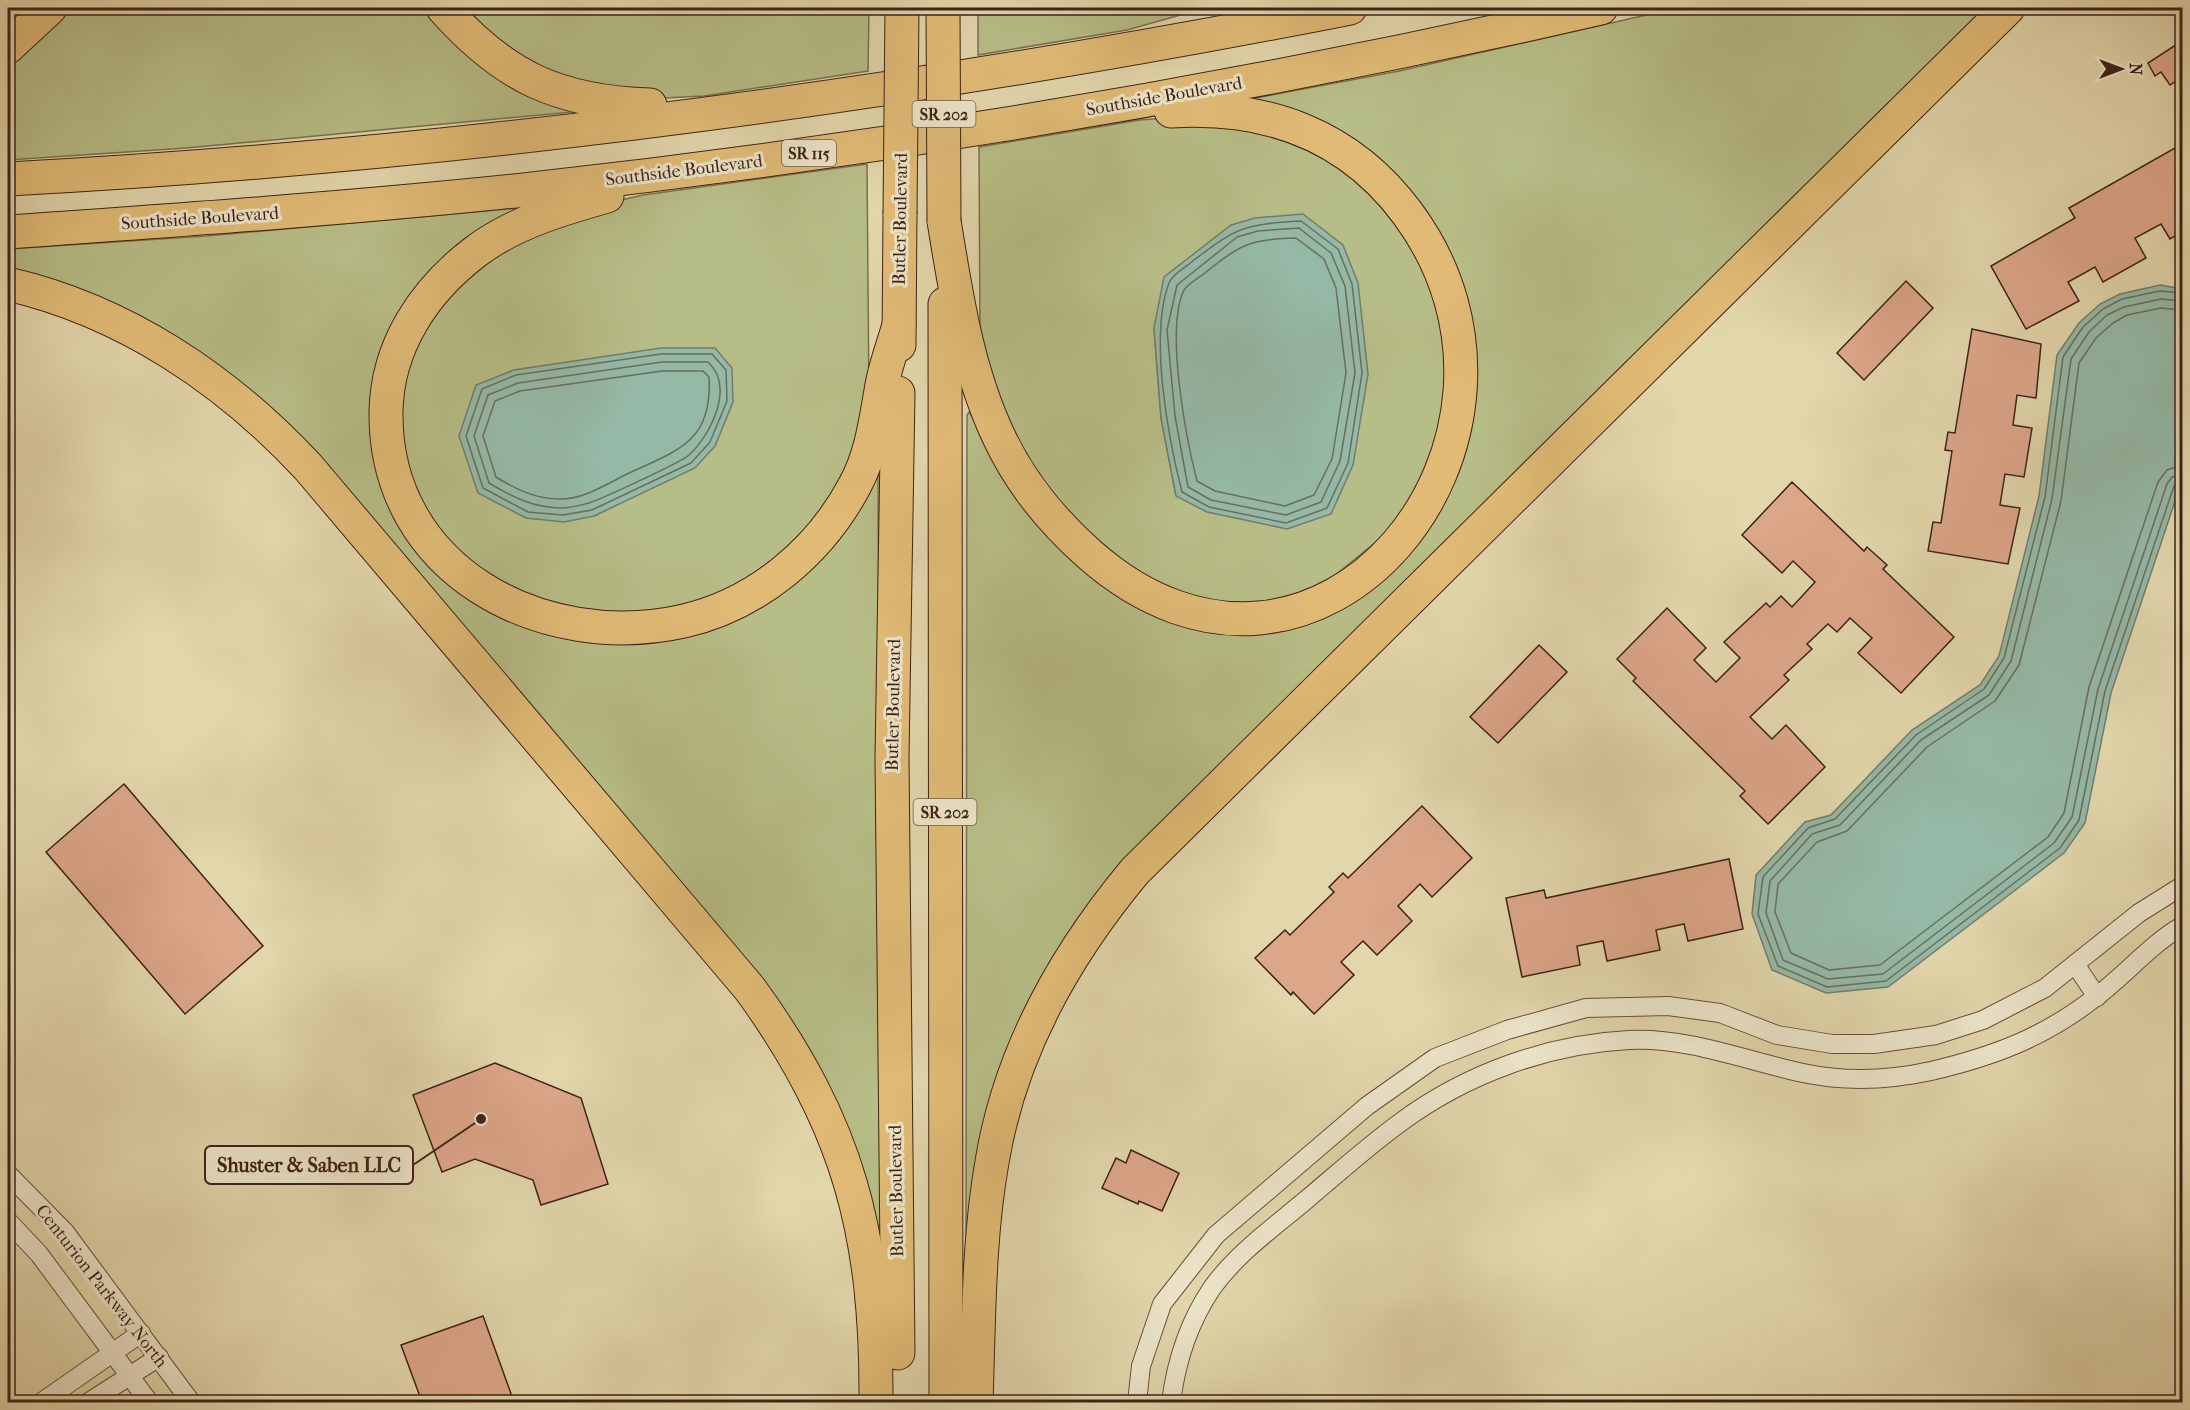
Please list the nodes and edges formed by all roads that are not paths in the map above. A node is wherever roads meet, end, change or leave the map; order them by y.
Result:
1 (50, 8) edge
2 (443, 8) edge
3 (903, 8) edge
4 (943, 8) edge
5 (1225, 8) edge
6 (1350, 8) edge
7 (1601, 8) edge
8 (2008, 8) edge
9 (8, 47) edge
10 (1040, 65) junction
11 (778, 105) junction
12 (1043, 118) junction
13 (785, 157) junction
14 (8, 179) edge
15 (945, 221) junction
16 (8, 232) edge
17 (8, 284) edge
18 (899, 324) junction
19 (2182, 886) edge
20 (2182, 926) edge
21 (2075, 964) junction
22 (2097, 997) junction
23 (8, 1174) edge
24 (8, 1221) edge
25 (141, 1333) junction
26 (114, 1352) junction
27 (159, 1357) junction
28 (130, 1375) junction
29 (42, 1402) edge
30 (89, 1402) edge
31 (149, 1402) edge
32 (190, 1402) edge
33 (876, 1402) edge
34 (898, 1402) edge
35 (946, 1402) edge
36 (976, 1402) edge
37 (1137, 1402) edge
38 (1171, 1402) edge

1 - 9 highway
2 - 11 highway
3 - 18 highway, Butler Boulevard / SR 202, bridge
4 - 15 highway, SR 202, bridge
5 - 10 highway
6 - 10 highway
7 - 12 highway, Southside Boulevard / SR 115
8 - 36 highway
10 - 11 highway
11 - 14 highway
12 - 13 highway, Southside Boulevard / SR 115
12 - 15 highway
13 - 16 highway, Southside Boulevard / SR 115
13 - 18 highway
15 - 35 highway, SR 202
17 - 33 highway
18 - 34 highway, Butler Boulevard / SR 202
19 - 21 street
20 - 22 street
21 - 22 street
21 - 37 street
22 - 38 street
23 - 25 street, Centurion Parkway North
24 - 26 street, Centurion Parkway North
25 - 26 street
25 - 27 street, Centurion Parkway North
26 - 28 street, Centurion Parkway North
26 - 29 street
27 - 28 street
27 - 32 street, Centurion Parkway North
28 - 30 street
28 - 31 street, Centurion Parkway North

